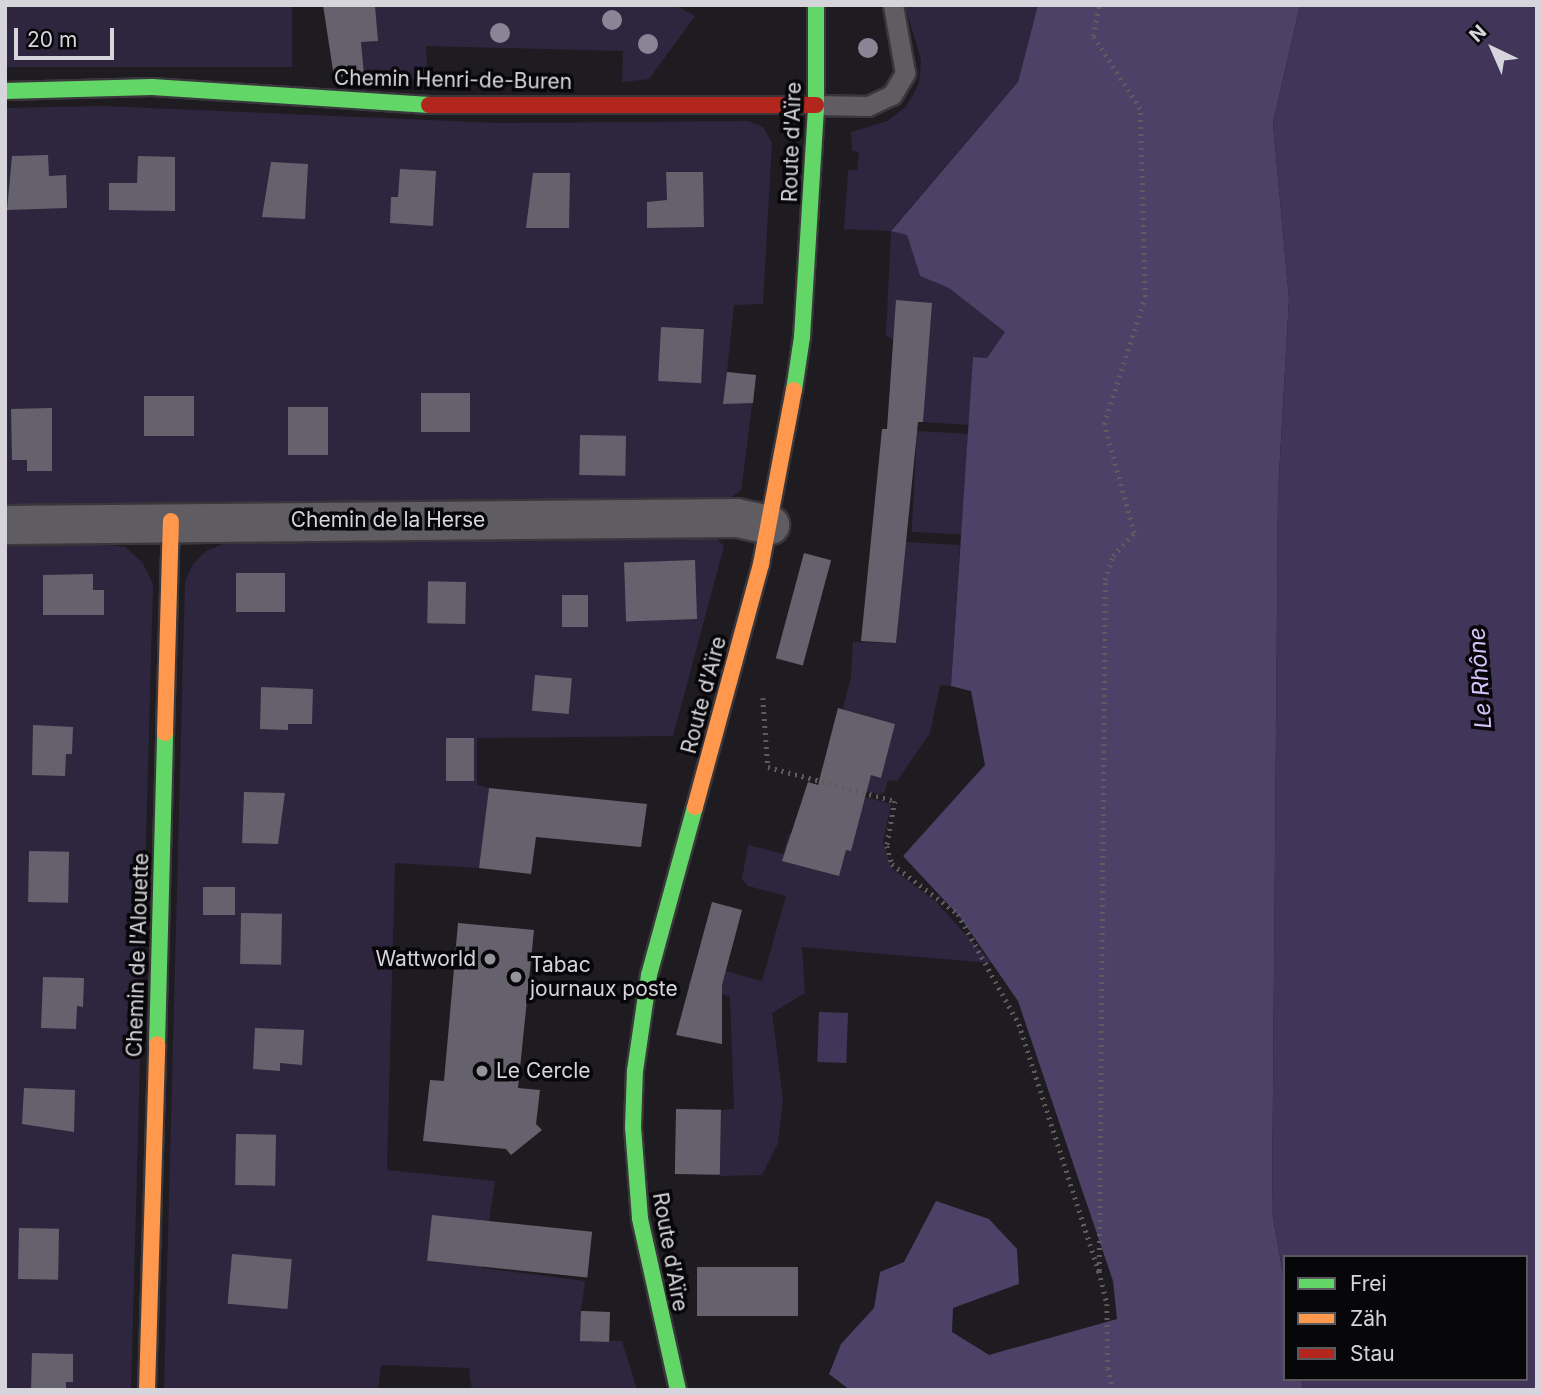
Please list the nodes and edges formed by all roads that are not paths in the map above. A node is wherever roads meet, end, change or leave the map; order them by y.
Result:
1 (816, 5) edge
2 (893, 5) edge
3 (5, 91) edge
4 (816, 105) junction
5 (171, 521) junction
6 (5, 525) edge
7 (770, 525) junction
8 (147, 1390) edge
9 (678, 1390) edge

1 - 4 street, Route d'Aïre
2 - 4 lane
3 - 4 street, Chemin Henri-de-Buren
4 - 7 street, Route d'Aïre
5 - 6 street, Chemin de la Herse
5 - 7 street, Chemin de la Herse
5 - 8 street, Chemin de l'Alouette
7 - 9 street, Route d'Aïre

